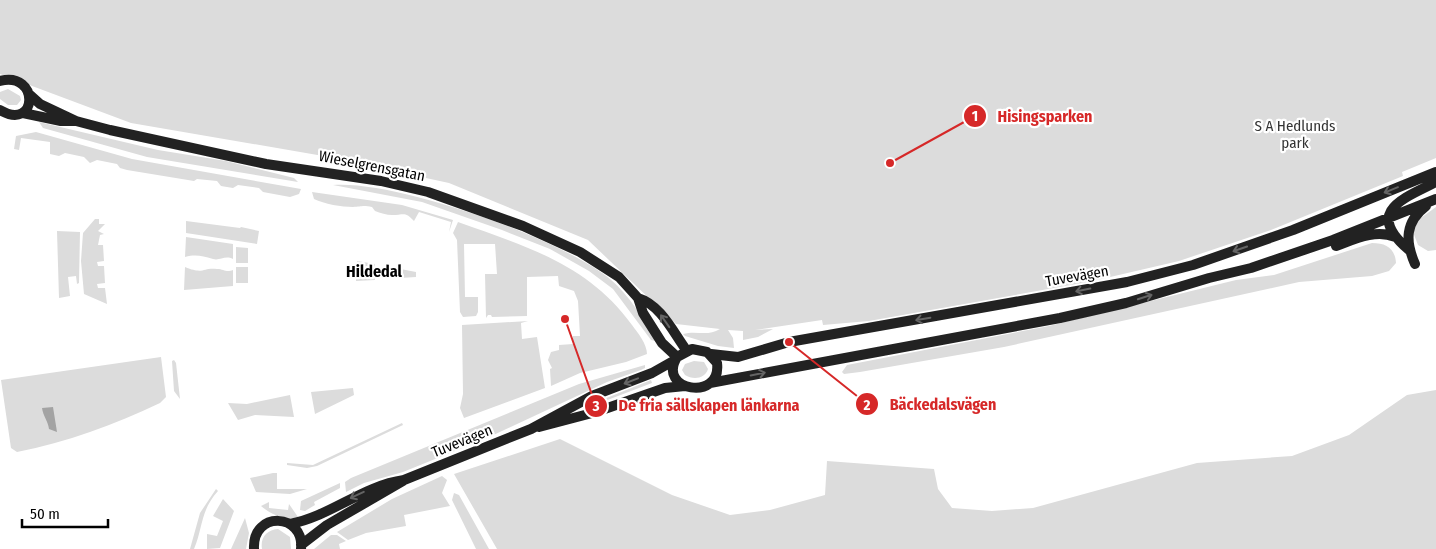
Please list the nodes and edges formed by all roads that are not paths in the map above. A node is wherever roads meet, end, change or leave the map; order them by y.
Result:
1 (0, 81) edge
2 (30, 95) junction
3 (0, 110) edge
4 (23, 113) junction
5 (76, 121) junction
6 (1436, 172) edge
7 (1436, 182) edge
8 (1434, 200) edge
9 (1389, 218) junction
10 (1395, 237) junction
11 (1409, 250) junction
12 (1414, 264) dead end
13 (1251, 268) junction
14 (638, 298) junction
15 (687, 351) junction
16 (711, 354) junction
17 (676, 358) junction
18 (710, 383) junction
19 (685, 386) junction
20 (531, 429) junction
21 (404, 480) junction
22 (290, 524) junction
23 (301, 547) edge
24 (254, 549) edge

1 - 2 main road, Wieselgrensgatan
2 - 4 main road
2 - 5 main road, Wieselgrensgatan
3 - 4 main road, Wieselgrensgatan
4 - 5 main road, Wieselgrensgatan
5 - 14 main road, Wieselgrensgatan
6 -> 16 main road, Tuvevägen
7 - 9 main road
8 - 9 main road, Tuvevägen
8 - 11 main road
9 - 10 main road
9 - 13 main road, Tuvevägen
10 - 11 main road
10 - 13 main road
11 - 12 main road
18 -> 13 main road, Tuvevägen
15 -> 14 main road, Wieselgrensgatan
14 - 17 main road, Wieselgrensgatan
15 - 16 main road, Tuvevägen
15 - 17 main road, Tuvevägen
16 - 18 main road
17 - 19 main road
17 -> 20 main road, Tuvevägen
18 - 19 main road, Tuvevägen
19 - 20 main road, Tuvevägen
20 - 21 main road, Tuvevägen
21 -> 22 main road, Tuvevägen
21 - 23 main road, Tuvevägen
22 - 23 main road, Tuvevägen
22 - 24 main road, Tuvevägen

